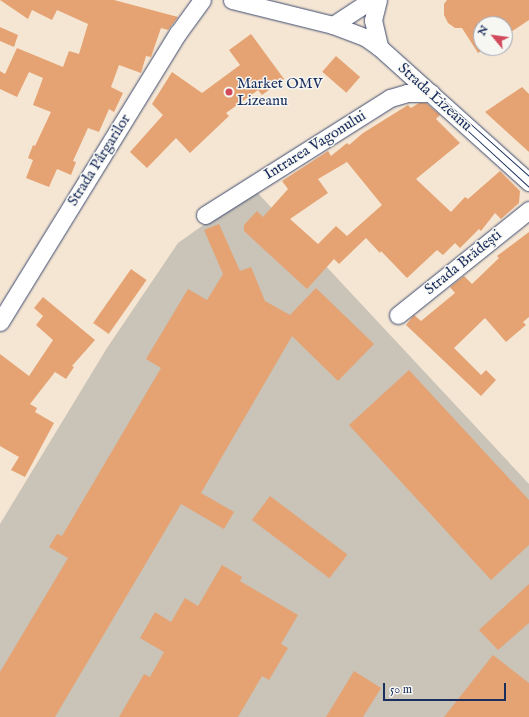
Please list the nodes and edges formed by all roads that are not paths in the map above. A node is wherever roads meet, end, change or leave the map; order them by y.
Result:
1 (202, 0) edge
2 (232, 0) edge
3 (370, 0) edge
4 (378, 0) edge
5 (333, 25) junction
6 (379, 47) junction
7 (431, 93) junction
8 (529, 182) edge
9 (529, 210) edge
10 (205, 214) dead end
11 (398, 315) dead end
12 (0, 322) edge

1 - 12 street, Strada Pârgarilor
2 - 5 street, Strada Lizeanu
3 - 5 street
4 - 6 street
5 - 6 street, Strada Lizeanu
6 - 7 street, Strada Lizeanu
7 - 8 street, Strada Lizeanu
7 - 10 street, Intrarea Vagonului
9 - 11 street, Strada Brădești

